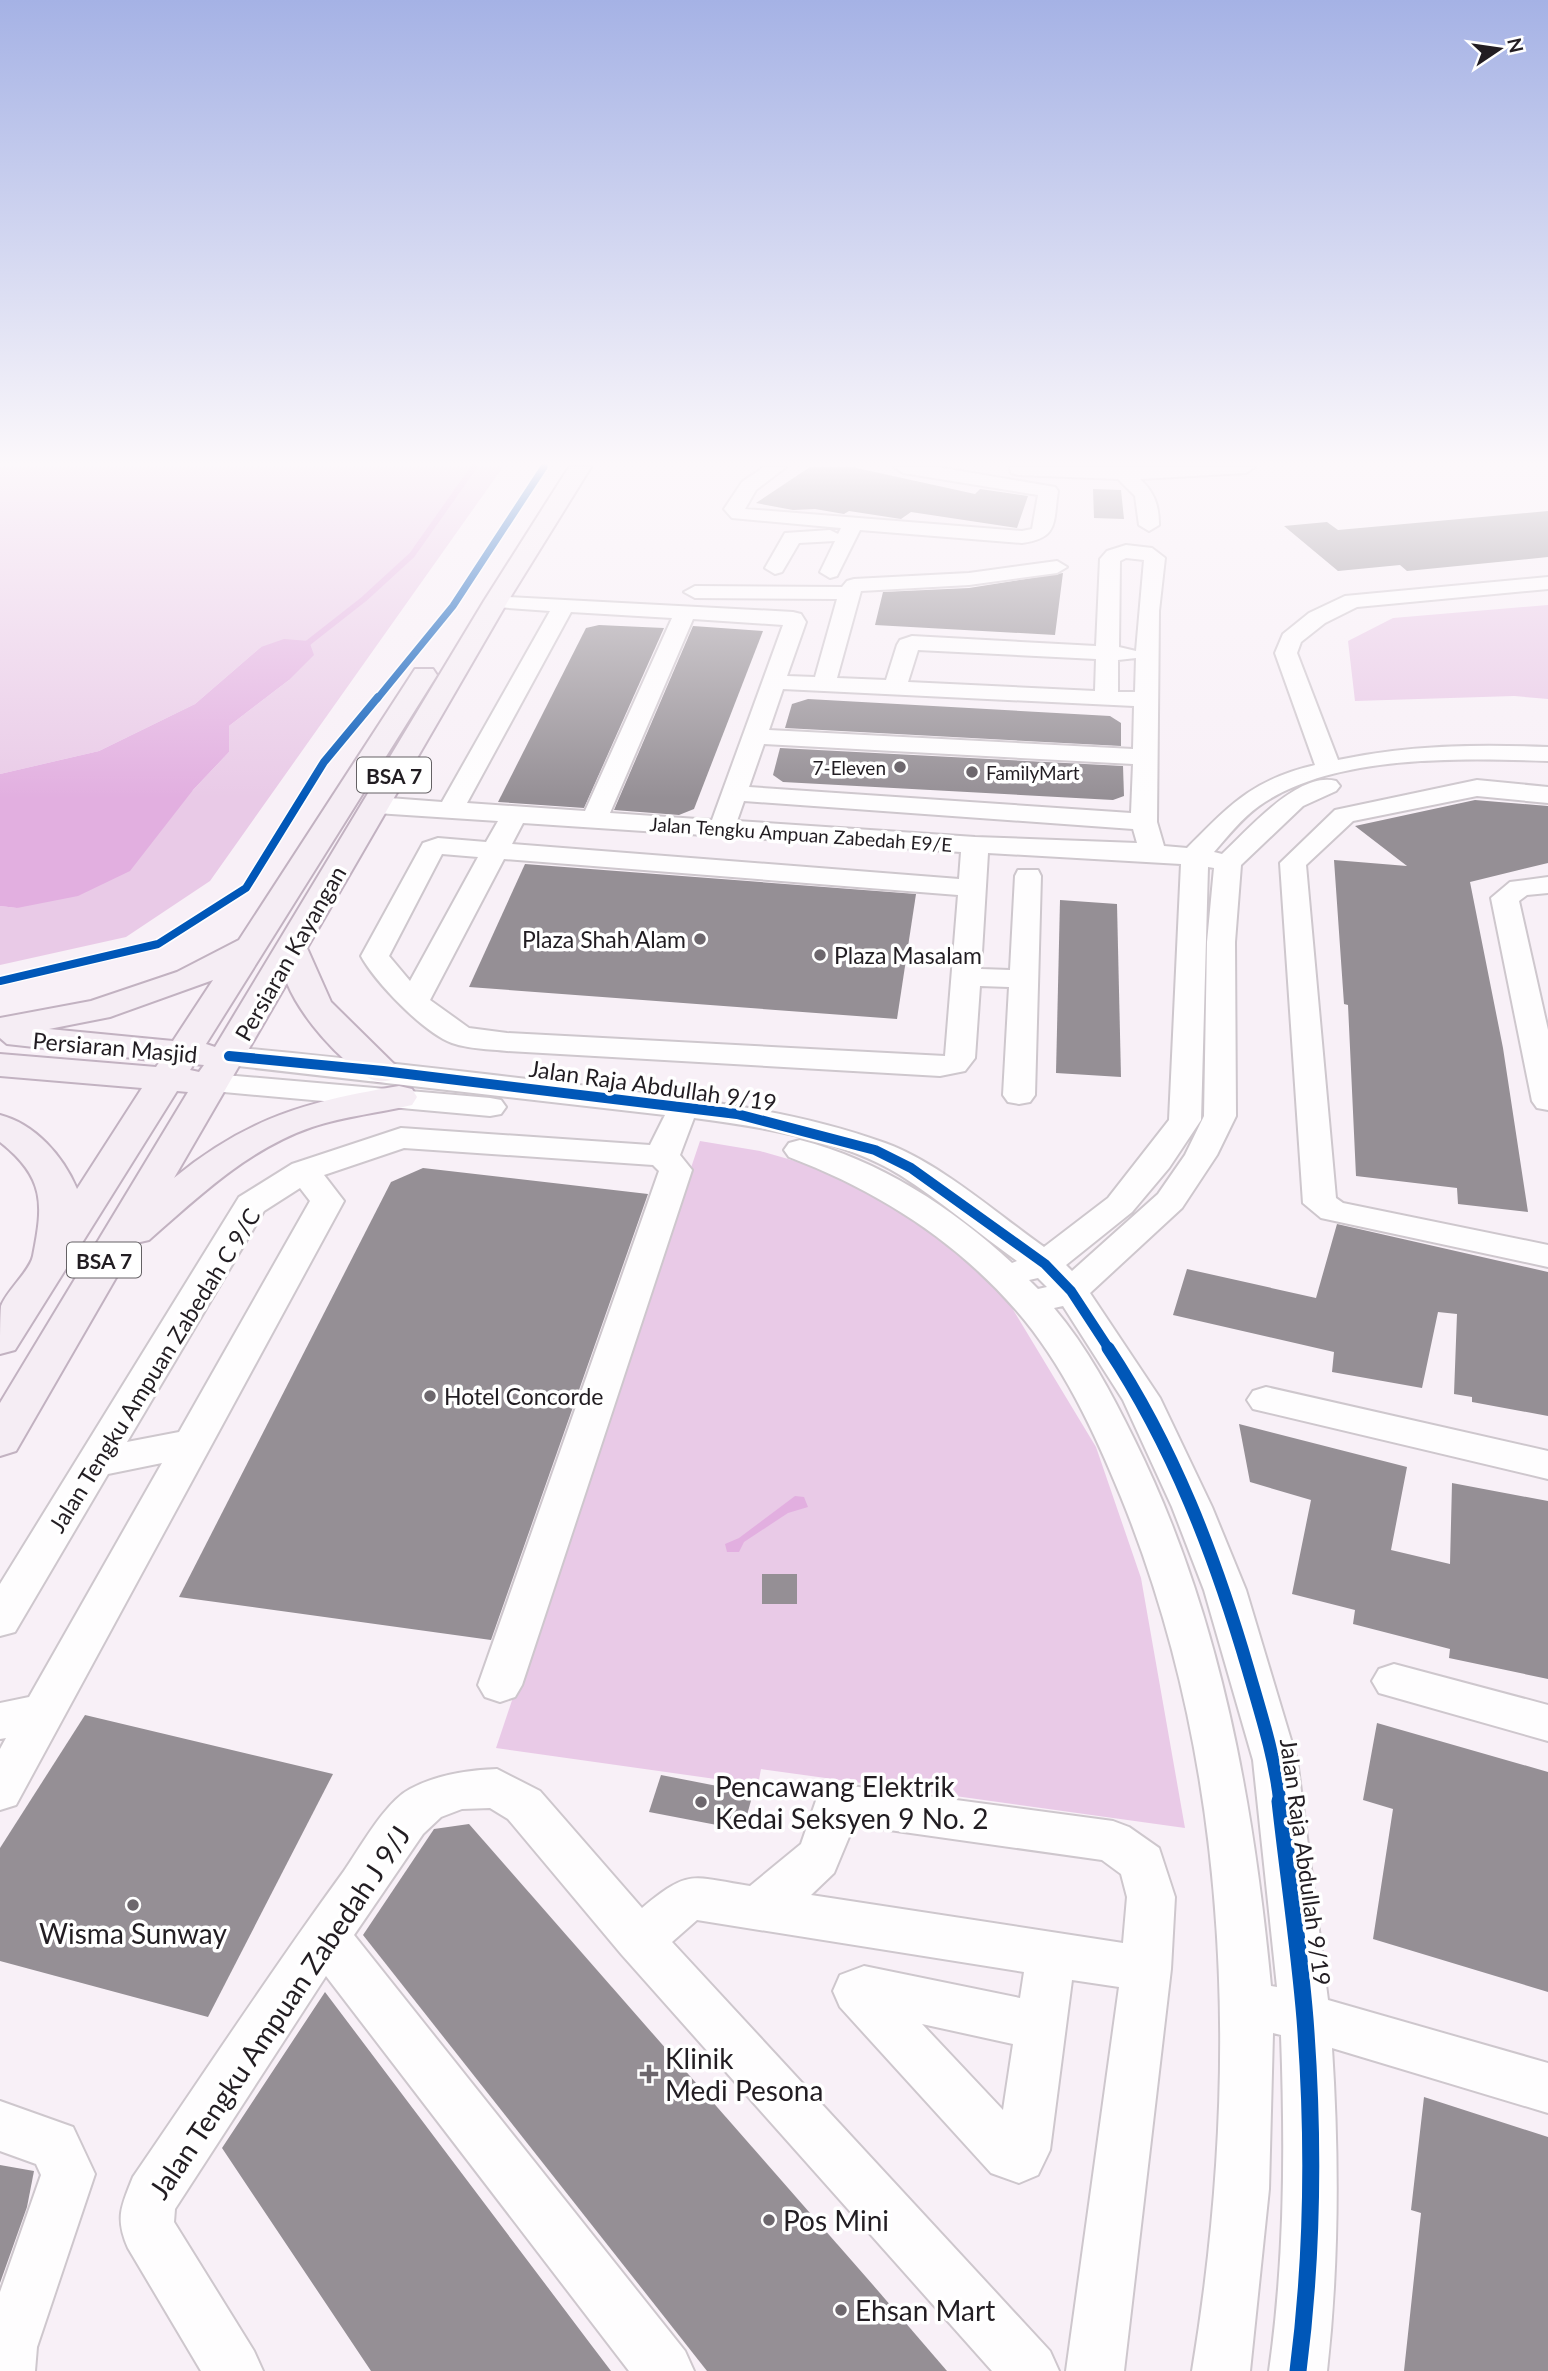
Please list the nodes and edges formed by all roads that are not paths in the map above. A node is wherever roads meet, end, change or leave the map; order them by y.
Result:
1 (486, 578) edge
2 (511, 578) edge
3 (979, 578) edge
4 (1109, 578) edge
5 (1153, 578) edge
6 (1548, 583) edge
7 (849, 593) junction
8 (496, 601) junction
9 (564, 605) junction
10 (593, 607) junction
11 (685, 612) junction
12 (1107, 653) junction
13 (1147, 655) junction
14 (776, 682) junction
15 (824, 685) junction
16 (895, 688) junction
17 (1106, 698) junction
18 (1146, 700) junction
19 (755, 736) junction
20 (1548, 754) edge
21 (1145, 757) junction
22 (1548, 766) edge
23 (1329, 768) junction
24 (733, 793) junction
25 (1548, 795) edge
26 (376, 805) junction
27 (450, 811) junction
28 (514, 815) junction
29 (594, 821) junction
30 (1144, 822) junction
31 (721, 830) junction
32 (975, 845) junction
33 (495, 852) junction
34 (1153, 852) junction
35 (1195, 856) junction
36 (1228, 863) junction
37 (1028, 876) dead end
38 (1548, 884) edge
39 (971, 888) junction
40 (250, 947) junction
41 (292, 950) junction
42 (965, 977) junction
43 (1024, 979) junction
44 (414, 1002) junction
45 (0, 1028) edge
46 (0, 1036) edge
47 (0, 1065) edge
48 (176, 1067) junction
49 (221, 1070) junction
50 (391, 1084) junction
51 (1019, 1095) dead end
52 (1548, 1101) edge
53 (0, 1126) edge
54 (674, 1131) junction
55 (304, 1171) junction
56 (108, 1253) junction
57 (1548, 1256) edge
58 (48, 1268) junction
59 (1038, 1284) junction
60 (0, 1340) edge
61 (1266, 1399) dead end
62 (0, 1440) edge
63 (190, 1444) junction
64 (97, 1462) junction
65 (1548, 1465) edge
66 (0, 1620) edge
67 (1394, 1681) dead end
68 (500, 1685) dead end
69 (46, 1712) junction
70 (0, 1721) edge
71 (1548, 1723) edge
72 (0, 1791) edge
73 (760, 1909) junction
74 (325, 1936) junction
75 (639, 1940) junction
76 (1051, 1952) junction
77 (1146, 1969) junction
78 (1248, 2003) junction
79 (1306, 2018) junction
80 (1040, 2025) dead end
81 (1548, 2088) edge
82 (0, 2126) edge
83 (6, 2371) edge
84 (234, 2371) edge
85 (665, 2371) edge
86 (1030, 2371) edge
87 (1095, 2371) edge
88 (1221, 2371) edge
89 (1298, 2371) edge

1 - 40 main road, Persiaran Kayangan / BSA 7
2 - 8 main road, Persiaran Kayangan / BSA 7
3 - 7 street
4 - 12 street
5 - 13 street
6 - 23 street
7 - 10 street
7 - 15 street
8 - 9 street
8 - 26 main road, Persiaran Kayangan / BSA 7
9 - 10 street
9 - 27 street
10 - 11 street
11 - 14 street
11 - 29 street
12 - 13 street
12 - 16 street
12 - 17 street
13 - 18 street
14 - 15 street
14 - 19 street
15 - 16 street
16 - 17 street
17 - 18 street
18 - 21 street
19 - 21 street
19 - 24 street
20 - 23 street
21 - 30 street
22 - 36 street
23 - 35 street
24 - 30 street
24 - 31 street
25 - 57 street
26 - 27 street, Jalan Tengku Ampuan Zabedah E9/E
26 - 41 main road, Persiaran Kayangan / BSA 7
27 - 28 street, Jalan Tengku Ampuan Zabedah E9/E
28 - 29 street, Jalan Tengku Ampuan Zabedah E9/E
28 - 33 street
29 - 31 street, Jalan Tengku Ampuan Zabedah E9/E
30 - 34 street
31 - 32 street, Jalan Tengku Ampuan Zabedah E9/E
32 - 34 street, Jalan Tengku Ampuan Zabedah E9/E
32 - 39 street
33 - 39 street
33 - 44 lane
33 - 44 street
34 - 35 street, Jalan Tengku Ampuan Zabedah E9/E
35 - 36 street, Jalan Tengku Ampuan Zabedah E9/E
35 - 59 street
36 - 59 street
37 - 43 street
38 - 52 street
39 - 42 lane
40 - 45 main road
40 - 48 main road, Persiaran Kayangan / BSA 7
41 - 49 main road, Persiaran Kayangan / BSA 7
41 - 50 main road
42 - 43 street
42 - 44 lane
43 - 51 street
46 - 48 main road, Persiaran Masjid
47 - 48 main road, Persiaran Masjid
48 - 49 main road, Persiaran Masjid
48 - 58 main road, Persiaran Kayangan / BSA 7
49 - 50 street, Jalan Raja Abdullah 9/19
49 - 56 main road, Persiaran Kayangan / BSA 7
50 - 54 street, Jalan Raja Abdullah 9/19
50 - 56 main road
53 - 58 main road
54 - 55 street, Jalan Tengku Ampuan Zabedah C 9/C
54 - 59 street, Jalan Raja Abdullah 9/19
54 - 68 street
55 - 63 street
55 - 64 street, Jalan Tengku Ampuan Zabedah C 9/C
56 - 62 main road, Persiaran Kayangan / BSA 7
58 - 60 main road, Persiaran Kayangan / BSA 7
59 - 78 street, Jalan Raja Abdullah 9/19
59 - 79 street, Jalan Raja Abdullah 9/19
61 - 65 street
63 - 64 street
63 - 69 street
64 - 66 street, Jalan Tengku Ampuan Zabedah C 9/C
67 - 71 street
69 - 70 street
69 - 72 street
73 - 75 street
73 - 76 street
73 - 77 street
74 - 75 street, Jalan Tengku Ampuan Zabedah J 9/J
74 - 84 street, Jalan Tengku Ampuan Zabedah J 9/J
74 - 85 street
75 - 86 street
76 - 77 street
76 - 80 street
77 - 87 street
78 - 79 street
78 - 88 street, Jalan Raja Abdullah 9/19
79 - 81 street
79 - 89 street, Jalan Raja Abdullah 9/19
82 - 83 street

